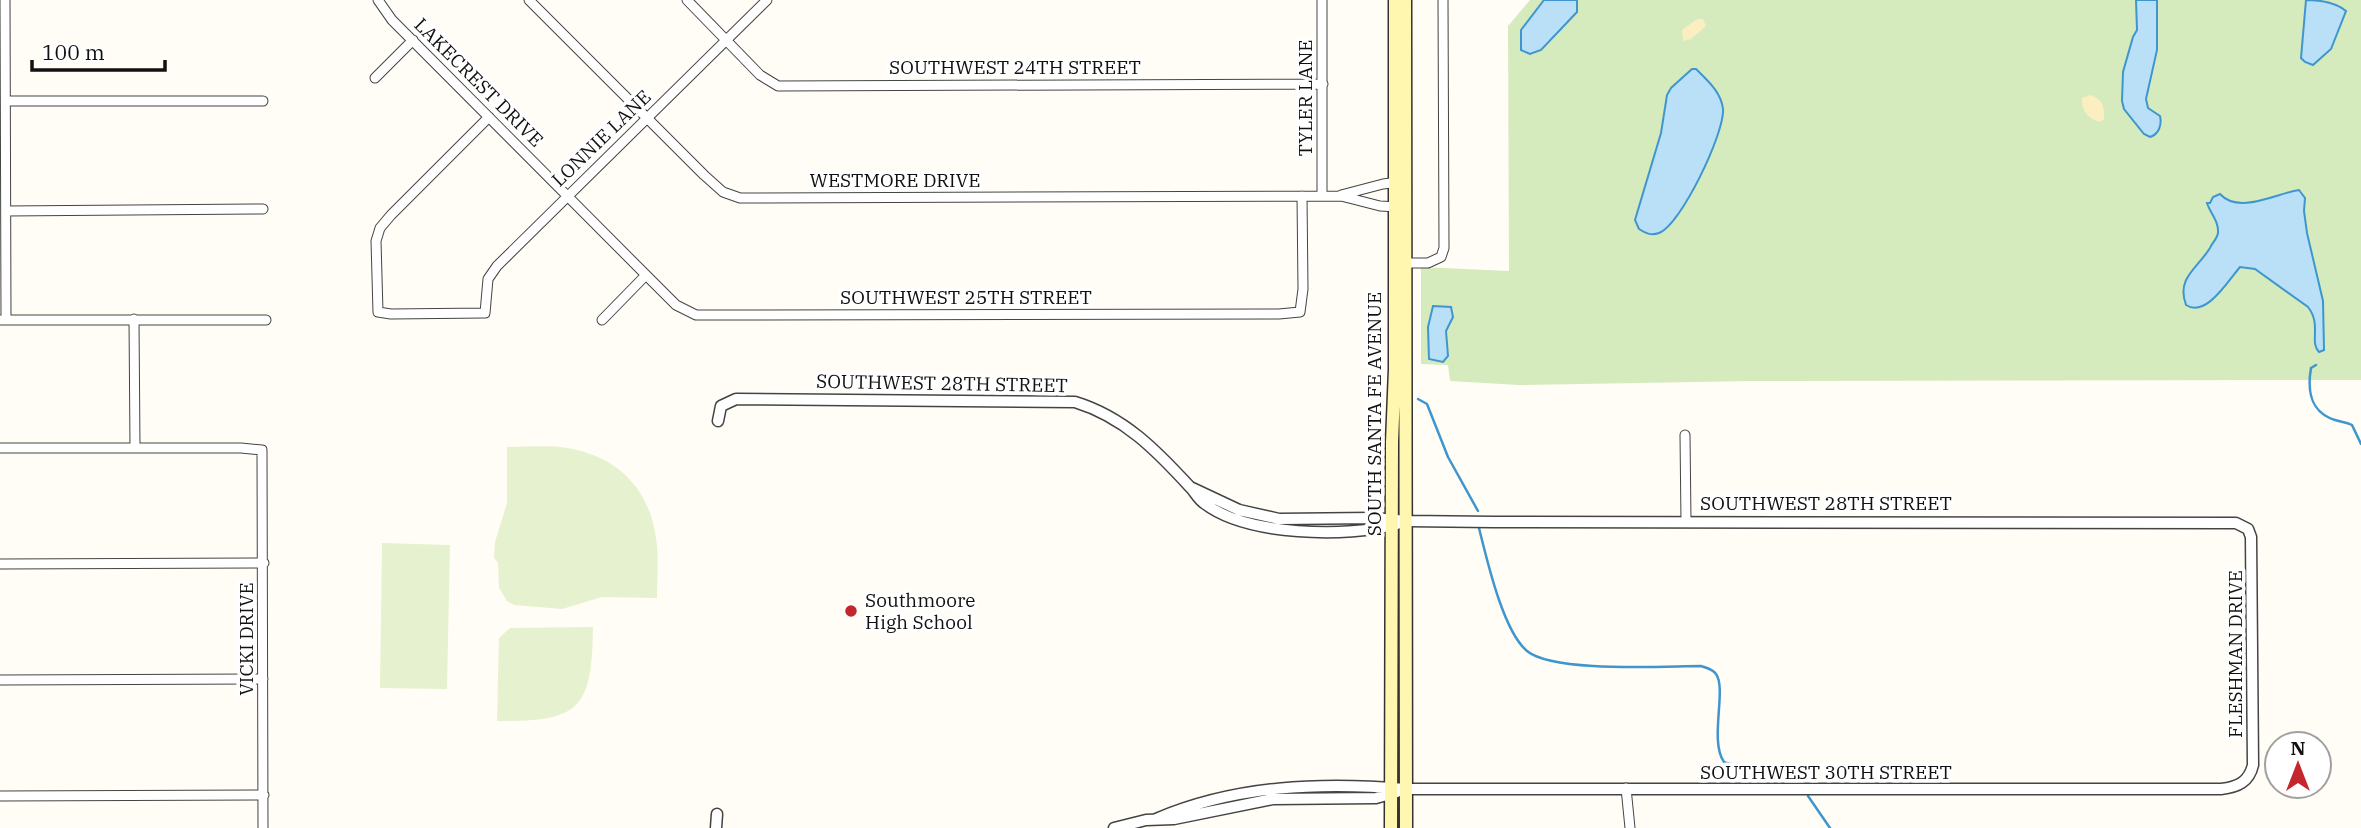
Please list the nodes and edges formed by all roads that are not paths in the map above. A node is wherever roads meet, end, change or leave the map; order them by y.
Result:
1 (5, 0) edge
2 (378, 0) edge
3 (529, 0) edge
4 (687, 0) edge
5 (766, 0) edge
6 (1322, 0) edge
7 (1395, 0) edge
8 (1405, 0) edge
9 (1443, 0) edge
10 (413, 40) junction
11 (726, 40) junction
12 (374, 78) dead end
13 (1323, 84) junction
14 (263, 100) dead end
15 (6, 101) junction
16 (489, 117) junction
17 (646, 118) junction
18 (1400, 182) junction
19 (567, 196) junction
20 (1302, 196) junction
21 (1322, 196) junction
22 (1340, 196) junction
23 (1400, 207) junction
24 (263, 209) dead end
25 (6, 211) junction
26 (1404, 263) junction
27 (646, 275) junction
28 (134, 319) junction
29 (3, 320) edge
30 (266, 320) dead end
31 (602, 320) dead end
32 (718, 421) dead end
33 (1685, 435) dead end
34 (135, 447) junction
35 (0, 448) edge
36 (1406, 521) junction
37 (1686, 521) junction
38 (1392, 522) junction
39 (2245, 526) joint
40 (264, 563) junction
41 (0, 564) edge
42 (263, 679) junction
43 (0, 680) edge
44 (2244, 782) joint
45 (1626, 788) junction
46 (1406, 789) junction
47 (1392, 791) junction
48 (264, 795) junction
49 (0, 796) edge
50 (716, 814) dead end
51 (263, 828) edge
52 (716, 828) edge
53 (1114, 828) edge
54 (1391, 828) edge
55 (1406, 828) edge
56 (1630, 828) edge

1 - 15 street
2 - 10 street, LAKECREST DRIVE
3 - 17 street, WESTMORE DRIVE
4 - 11 street, SOUTHWEST 24TH STREET
5 - 11 street, LONNIE LANE
6 - 13 street, TYLER LANE
7 - 18 main road, SOUTH SANTA FE AVENUE
8 - 18 main road, SOUTH SANTA FE AVENUE
9 - 26 street
10 - 12 street
10 - 16 street, LAKECREST DRIVE
11 - 13 street, SOUTHWEST 24TH STREET
11 - 17 street, LONNIE LANE
13 - 21 street, TYLER LANE
14 - 15 street
15 - 25 street
16 - 19 street, LAKECREST DRIVE
16 - 19 street, LONNIE LANE
17 - 19 street, LONNIE LANE
17 - 20 street, WESTMORE DRIVE
18 - 22 street, WESTMORE DRIVE
18 - 23 main road, SOUTH SANTA FE AVENUE
19 - 27 street, LAKECREST DRIVE
20 - 21 street, WESTMORE DRIVE
20 - 27 street, SOUTHWEST 25TH STREET
21 - 22 street, WESTMORE DRIVE
22 - 23 street, WESTMORE DRIVE
23 - 26 main road, SOUTH SANTA FE AVENUE
23 - 38 main road, SOUTH SANTA FE AVENUE
24 - 25 street
25 - 29 street
26 - 36 main road, SOUTH SANTA FE AVENUE
27 - 31 street
28 - 29 street
28 - 30 street
28 - 34 street
32 - 38 street, SOUTHWEST 28TH STREET
33 - 37 street
34 - 35 street
34 - 40 street, VICKI DRIVE
36 - 37 street, SOUTHWEST 28TH STREET
36 - 38 street, SOUTHWEST 28TH STREET
36 - 46 main road, SOUTH SANTA FE AVENUE
37 - 39 street, SOUTHWEST 28TH STREET
38 - 47 main road, SOUTH SANTA FE AVENUE
39 - 44 street, FLESHMAN DRIVE
40 - 41 street
40 - 42 street, VICKI DRIVE
42 - 43 street
42 - 48 street, VICKI DRIVE
44 - 45 street, SOUTHWEST 30TH STREET
45 - 46 street, SOUTHWEST 30TH STREET
45 - 56 street
46 - 47 street, SOUTHWEST 30TH STREET
46 - 55 main road, SOUTH SANTA FE AVENUE
47 - 53 street, SOUTHWEST 30TH STREET
47 - 54 main road, SOUTH SANTA FE AVENUE
48 - 49 street
48 - 51 street, VICKI DRIVE
50 - 52 street

